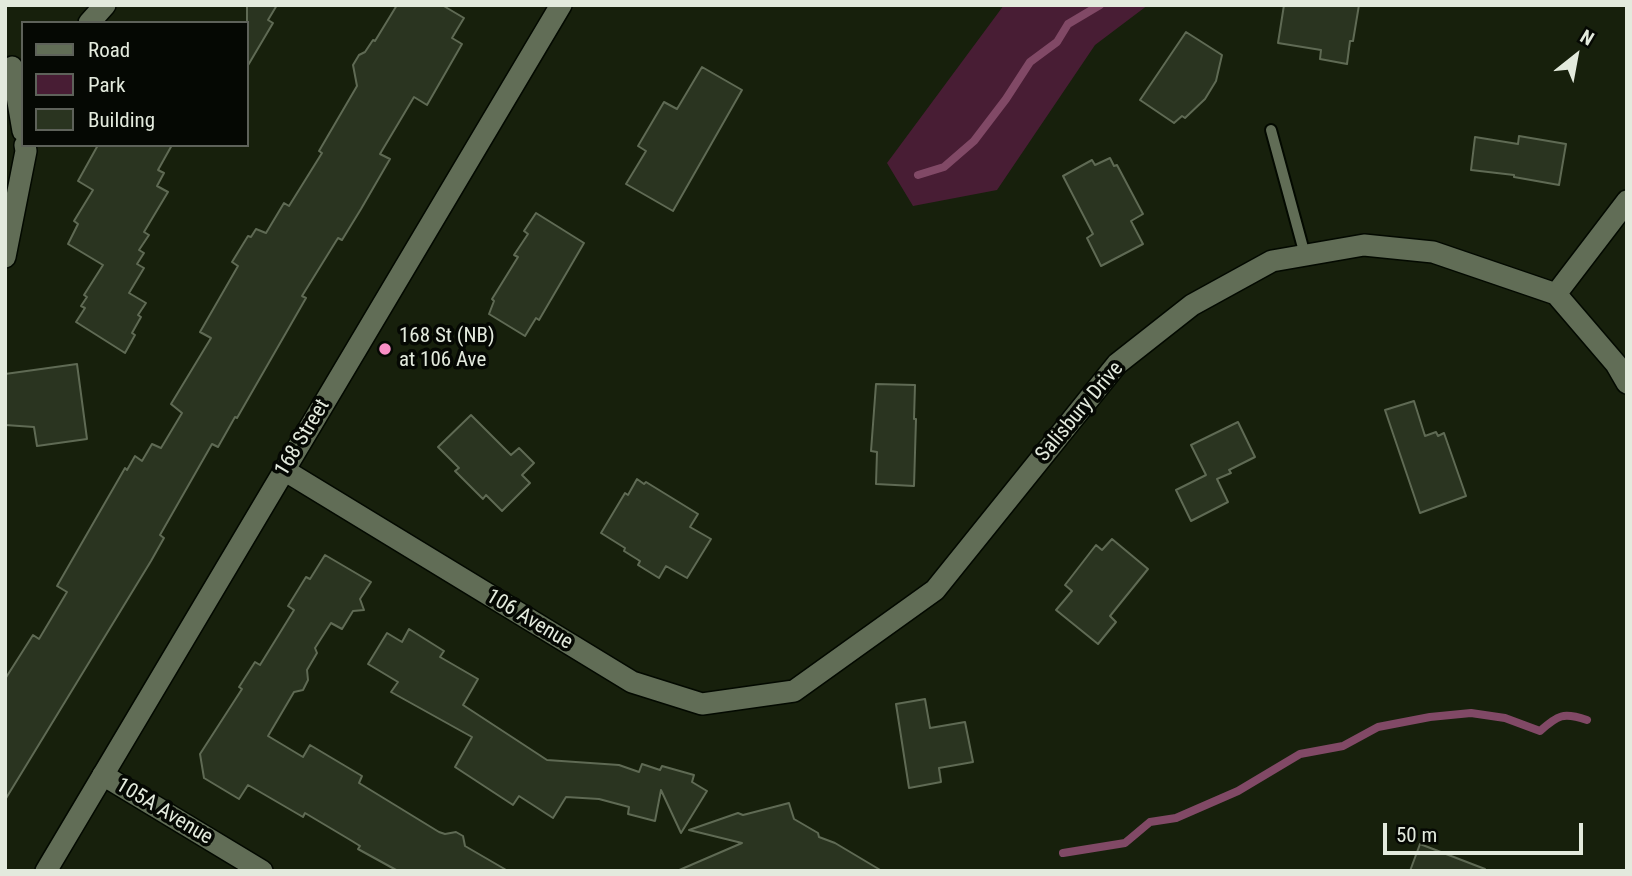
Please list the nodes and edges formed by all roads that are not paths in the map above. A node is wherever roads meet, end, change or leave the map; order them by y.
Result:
1 (105, 5) edge
2 (561, 5) edge
3 (91, 21) edge
4 (13, 65) edge
5 (21, 118) edge
6 (1271, 130) dead end
7 (25, 147) edge
8 (1627, 201) edge
9 (1305, 256) junction
10 (5, 257) edge
11 (1556, 294) junction
12 (1627, 383) edge
13 (284, 470) junction
14 (794, 691) joint
15 (103, 775) junction
16 (46, 871) edge
17 (262, 871) edge

1 - 3 street
2 - 13 street, 168 Street
4 - 5 street
6 - 9 lane
7 - 10 street
8 - 11 street
9 - 11 street, Salisbury Drive
9 - 14 street, Salisbury Drive
11 - 12 street
13 - 14 street, 106 Avenue
13 - 15 street, 168 Street
15 - 16 street, 168 Street
15 - 17 street, 105A Avenue

